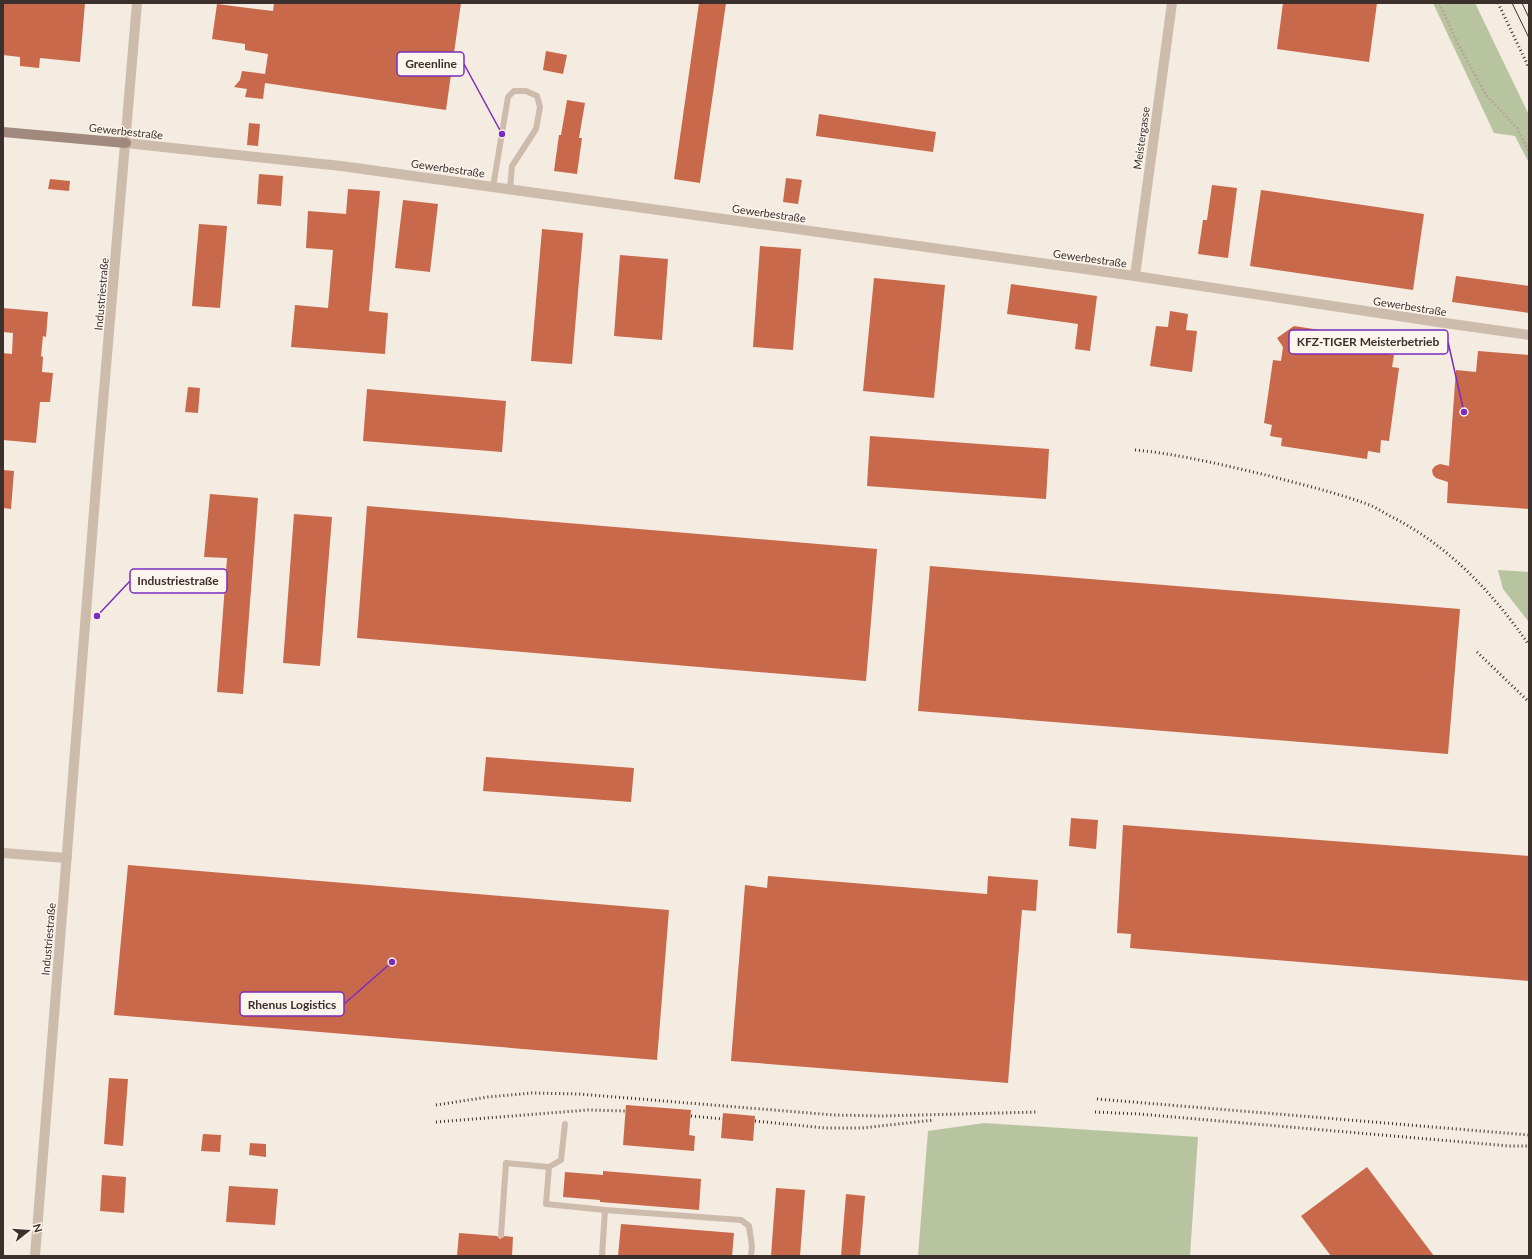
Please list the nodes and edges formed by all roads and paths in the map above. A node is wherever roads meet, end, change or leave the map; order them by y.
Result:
1 (137, 3) edge
2 (1172, 3) edge
3 (1439, 3) edge
4 (3, 132) edge
5 (126, 143) junction
6 (1529, 152) edge
7 (493, 187) junction
8 (510, 189) junction
9 (1135, 276) junction
10 (1529, 335) edge
11 (3, 853) edge
12 (67, 858) junction
13 (565, 1124) dead end
14 (549, 1167) junction
15 (605, 1210) junction
16 (501, 1235) dead end
17 (35, 1256) edge
18 (602, 1256) edge
19 (752, 1256) edge

1 - 5 street, Industriestraße
2 - 9 street, Meistergasse
3 - 6 path
4 - 5 street, Gewerbestraße
5 - 7 street, Gewerbestraße
5 - 12 street, Industriestraße
7 - 8 street, Gewerbestraße
7 - 8 lane
8 - 9 street, Gewerbestraße
9 - 10 street, Gewerbestraße
11 - 12 street
12 - 17 street, Industriestraße
13 - 14 lane
14 - 15 lane
14 - 16 lane
15 - 18 lane
15 - 19 lane

